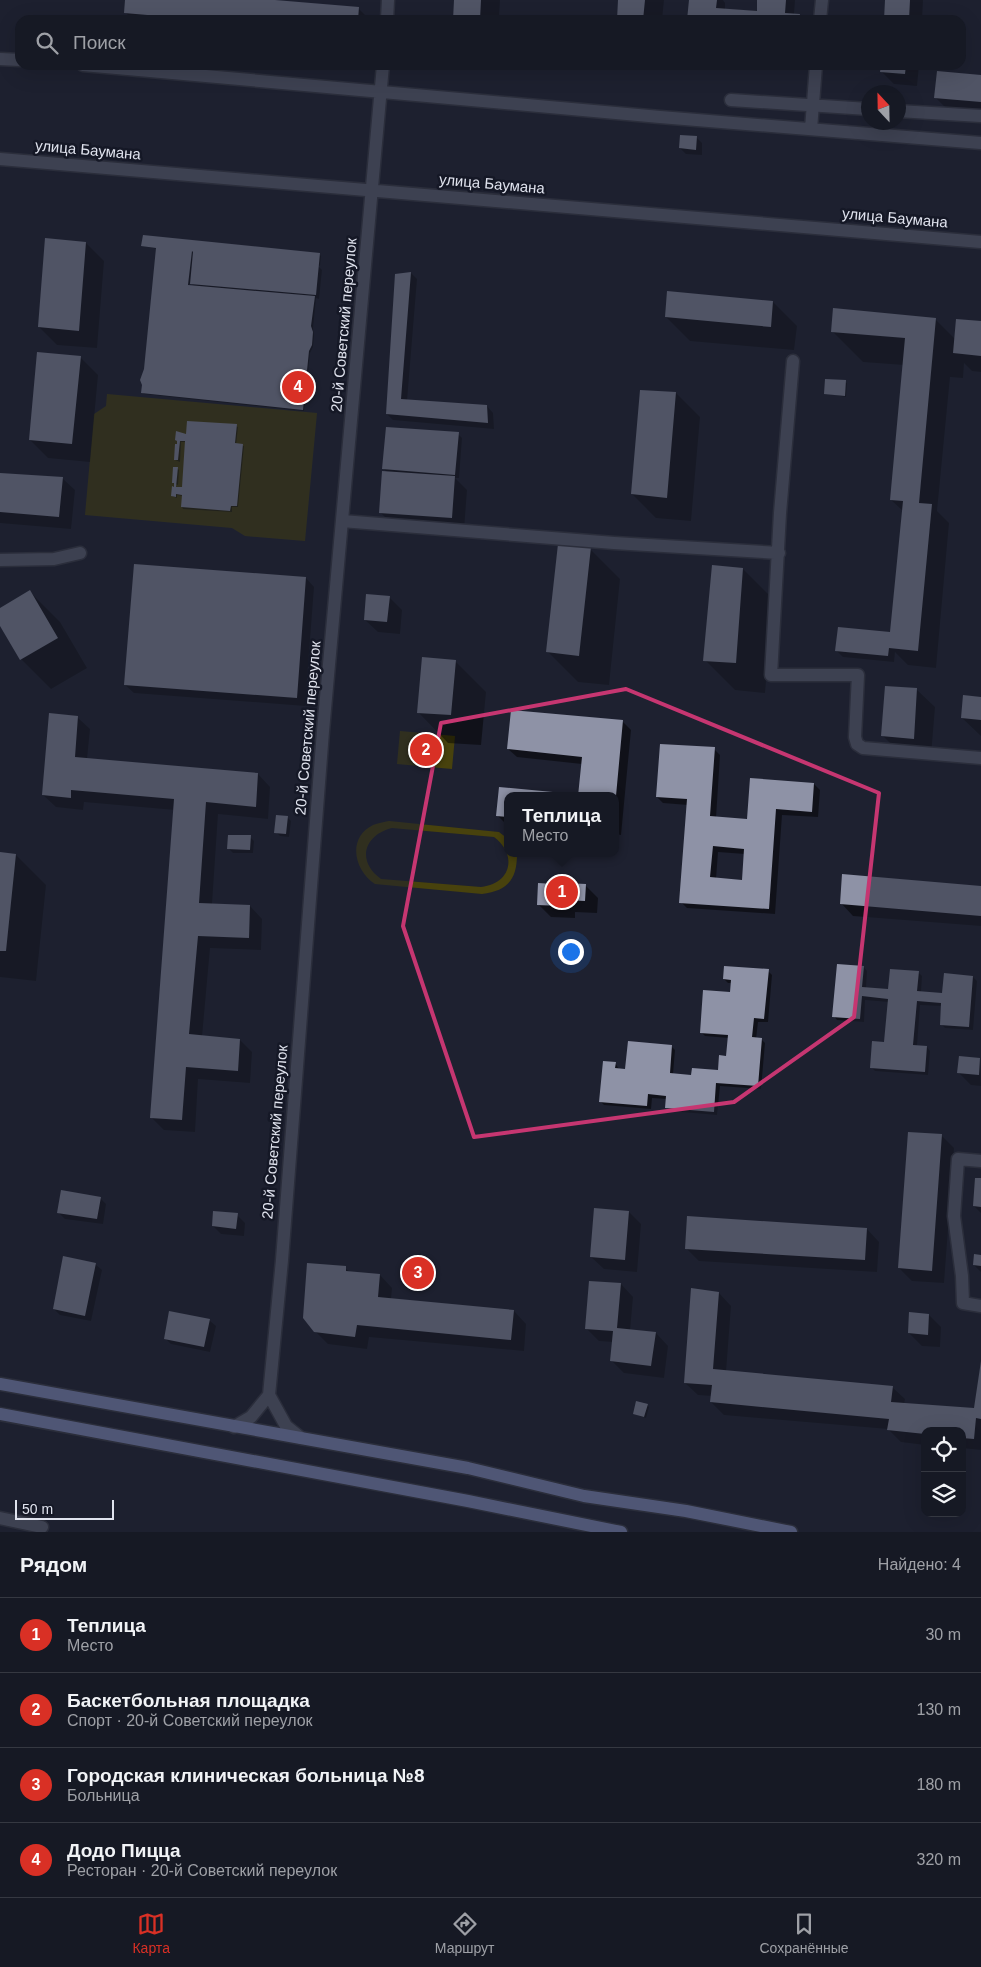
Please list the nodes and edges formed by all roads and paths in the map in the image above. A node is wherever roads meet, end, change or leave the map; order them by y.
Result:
1 (388, 0) edge
2 (822, 0) edge
3 (387, 15) edge
4 (820, 15) edge
5 (0, 59) edge
6 (15, 60) edge
7 (140, 70) edge
8 (383, 70) edge
9 (816, 70) edge
10 (382, 91) junction
11 (731, 100) dead end
12 (813, 106) junction
13 (861, 109) edge
14 (906, 111) edge
15 (981, 116) edge
16 (811, 129) junction
17 (981, 143) edge
18 (0, 159) edge
19 (372, 190) junction
20 (981, 242) edge
21 (793, 361) dead end
22 (342, 521) junction
23 (80, 553) dead end
24 (779, 553) junction
25 (0, 560) edge
26 (981, 758) edge
27 (981, 1161) edge
28 (981, 1306) edge
29 (0, 1384) edge
30 (269, 1395) junction
31 (0, 1414) edge
32 (234, 1427) junction
33 (301, 1438) junction
34 (0, 1518) edge
35 (42, 1527) dead end
36 (621, 1532) edge
37 (791, 1532) edge

1 - 3 street
2 - 4 street
5 - 6 street
7 - 10 street
8 - 10 street, 20-й Советский переулок
9 - 12 street
10 - 16 street
10 - 19 street, 20-й Советский переулок
11 - 12 street
12 - 13 street
12 - 16 street
14 - 15 street
16 - 17 street
18 - 19 street, улица Баумана
19 - 20 street, улица Баумана
19 - 22 street, 20-й Советский переулок
21 - 24 street
22 - 24 street
22 - 30 street, 20-й Советский переулок
23 - 25 street
24 - 26 street
27 - 28 street
29 - 32 main road
30 - 32 street
30 - 33 street
31 - 36 main road
32 - 33 main road
33 - 37 main road
34 - 35 street

